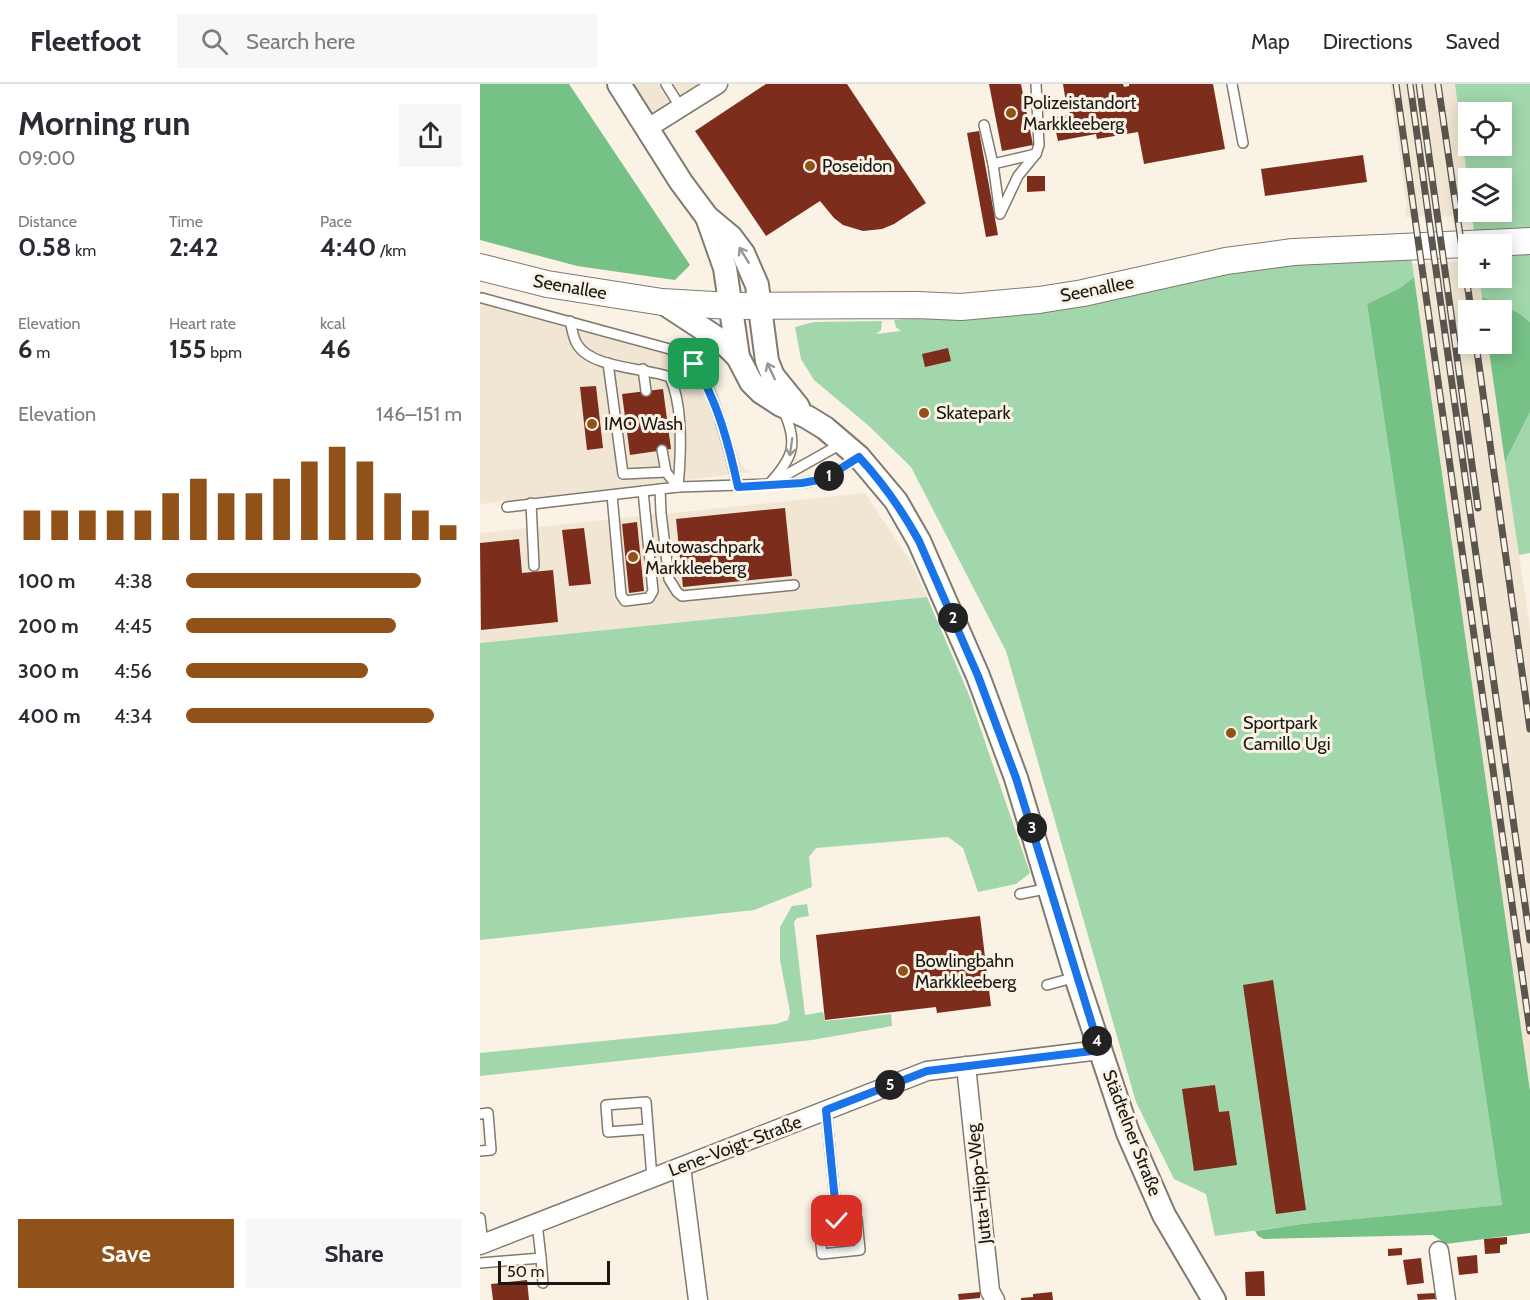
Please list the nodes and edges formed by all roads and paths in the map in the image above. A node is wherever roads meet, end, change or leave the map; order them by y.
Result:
1 (619, 84) edge
2 (666, 84) edge
3 (718, 84) edge
4 (1036, 84) edge
5 (1232, 84) edge
6 (681, 108) junction
7 (984, 125) dead end
8 (648, 128) junction
9 (1243, 143) dead end
10 (1036, 154) junction
11 (993, 164) junction
12 (707, 217) junction
13 (1530, 241) edge
14 (480, 267) edge
15 (482, 298) dead end
16 (662, 302) junction
17 (731, 306) junction
18 (760, 306) junction
19 (570, 321) junction
20 (738, 357) junction
21 (608, 363) junction
22 (643, 369) junction
23 (646, 391) dead end
24 (781, 405) junction
25 (807, 417) junction
26 (662, 450) dead end
27 (851, 450) junction
28 (666, 472) junction
29 (769, 484) junction
30 (678, 487) junction
31 (738, 487) junction
32 (660, 489) junction
33 (643, 491) junction
34 (612, 495) junction
35 (531, 503) junction
36 (507, 507) dead end
37 (534, 566) dead end
38 (794, 585) dead end
39 (1050, 888) junction
40 (1020, 894) dead end
41 (1076, 977) junction
42 (1047, 985) dead end
43 (1100, 1050) junction
44 (966, 1066) junction
45 (826, 1110) junction
46 (480, 1114) edge
47 (648, 1129) junction
48 (480, 1151) edge
49 (681, 1167) junction
50 (652, 1178) junction
51 (480, 1218) edge
52 (837, 1221) junction
53 (537, 1223) junction
54 (481, 1244) edge
55 (1439, 1251) dead end
56 (541, 1258) junction
57 (480, 1263) edge
58 (543, 1283) dead end
59 (993, 1295) edge
60 (698, 1300) edge
61 (1214, 1300) edge
62 (1446, 1300) edge

1 - 8 street, Städtelner Straße
2 - 6 lane
3 - 6 street
4 - 10 lane
5 - 9 lane
6 - 8 street
7 - 11 lane
8 - 12 street, Städtelner Straße
10 - 11 lane
10 - 11 lane
12 - 17 street, Städtelner Straße
18 -> 12 street, Städtelner Straße
13 - 18 main road, Seenallee
14 - 16 main road, Seenallee
15 - 19 lane
16 - 17 main road, Seenallee
16 - 20 street, Seenallee
17 - 18 main road, Seenallee
17 - 20 street, Städtelner Straße
25 -> 18 street, Städtelner Straße
19 - 21 lane
19 - 31 lane
20 - 24 street, Städtelner Straße
21 - 22 lane
21 - 28 lane
22 - 23 lane
22 - 30 lane
24 - 25 street, Städtelner Straße
24 -> 29 lane
25 - 27 street, Städtelner Straße
26 - 28 lane
27 - 29 lane
27 - 29 lane
27 - 39 street, Städtelner Straße
28 - 30 lane
29 - 31 lane
30 - 31 lane
30 - 32 lane
32 - 33 lane
32 - 38 lane
33 - 34 lane
33 - 34 lane
34 - 35 lane
35 - 36 lane
35 - 37 lane
39 - 40 lane
39 - 41 street, Städtelner Straße
41 - 42 lane
41 - 43 street, Städtelner Straße
43 - 44 street, Lene-Voigt-Straße
43 - 61 street, Städtelner Straße
44 - 45 street, Lene-Voigt-Straße
44 - 59 street, Jutta-Hipp-Weg
45 - 49 street, Lene-Voigt-Straße
45 - 52 lane
46 - 48 lane
47 - 47 lane
47 - 50 lane
49 - 50 street, Lene-Voigt-Straße
49 - 60 street
50 - 53 street, Lene-Voigt-Straße
51 - 54 lane
52 - 52 lane
53 - 54 street, Lene-Voigt-Straße
53 - 56 lane
55 - 62 street
56 - 57 lane
56 - 58 lane

